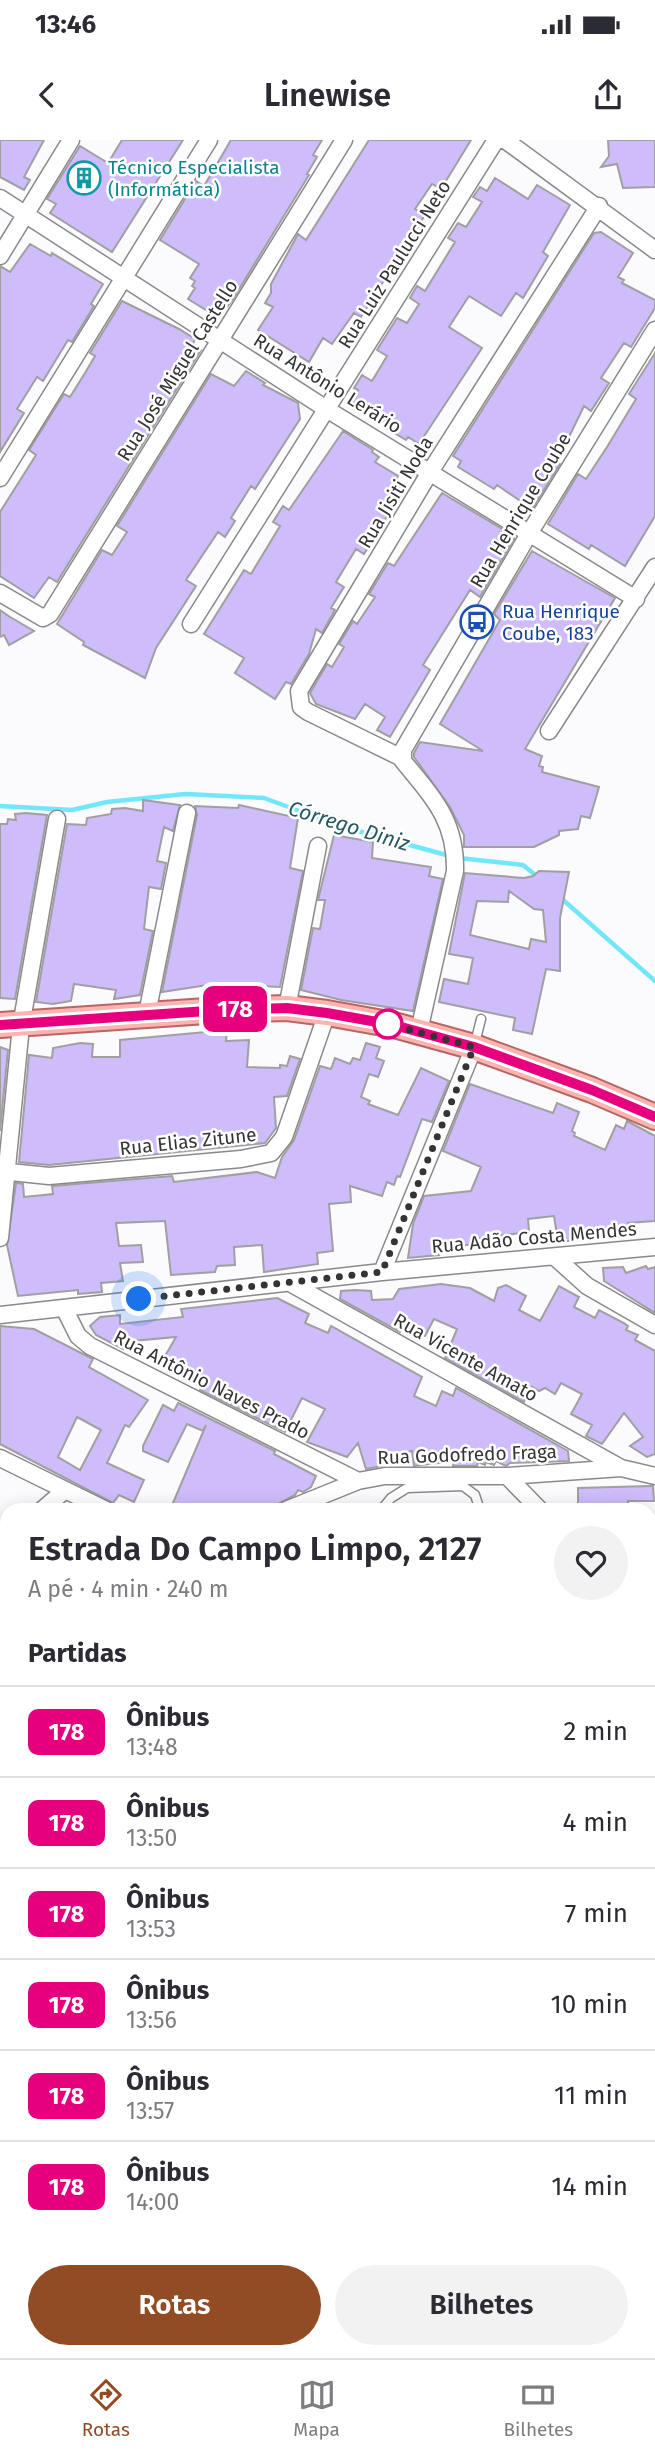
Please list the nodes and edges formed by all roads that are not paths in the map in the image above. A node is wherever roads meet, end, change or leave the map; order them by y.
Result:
1 (71, 140) edge
2 (209, 140) edge
3 (344, 140) edge
4 (496, 140) edge
5 (505, 140) edge
6 (0, 198) edge
7 (599, 206) junction
8 (25, 214) junction
9 (655, 250) edge
10 (0, 256) edge
11 (122, 277) junction
12 (655, 330) edge
13 (220, 340) junction
14 (328, 410) junction
15 (430, 472) junction
16 (0, 478) edge
17 (530, 532) junction
18 (655, 567) edge
19 (0, 593) edge
20 (636, 599) junction
21 (191, 624) dead end
22 (549, 731) dead end
23 (403, 754) junction
24 (187, 813) dead end
25 (57, 819) dead end
26 (318, 846) dead end
27 (287, 1008) junction
28 (327, 1013) junction
29 (147, 1014) junction
30 (481, 1019) dead end
31 (10, 1025) edge
32 (419, 1031) junction
33 (474, 1047) junction
34 (655, 1117) edge
35 (3, 1171) edge
36 (0, 1238) edge
37 (655, 1247) edge
38 (556, 1258) junction
39 (382, 1272) junction
40 (290, 1283) junction
41 (64, 1308) junction
42 (0, 1315) edge
43 (655, 1325) edge
44 (0, 1458) edge
45 (621, 1468) junction
46 (507, 1476) junction
47 (655, 1476) edge
48 (358, 1481) junction
49 (64, 1491) junction
50 (50, 1503) edge
51 (91, 1503) edge
52 (303, 1503) edge
53 (387, 1503) edge
54 (479, 1503) edge
55 (533, 1503) edge

1 - 8 street
2 - 11 street
3 - 13 street, Rua José Miguel Castello
4 - 14 street, Rua Luiz Paulucci Neto
5 - 7 street
6 - 8 street, Rua Antônio Lerário
7 - 9 street
7 - 15 street, Rua Jisiti Noda
8 - 10 street
8 - 11 street, Rua Antônio Lerário
11 - 13 street, Rua Antônio Lerário
11 - 16 street
12 - 17 street, Rua Henrique Coube
13 - 14 street, Rua Antônio Lerário
13 - 19 street, Rua José Miguel Castello
14 - 15 street, Rua Antônio Lerário
14 - 21 street, Rua Luiz Paulucci Neto
15 - 17 street, Rua Antônio Lerário
15 - 23 street, Rua Jisiti Noda
17 - 20 street, Rua Antônio Lerário
17 - 23 street, Rua Henrique Coube
18 - 20 street
20 - 22 street
23 - 32 street
24 - 29 street
25 - 31 street
26 - 27 street
27 - 28 main road
27 - 29 main road
28 - 32 main road
28 - 35 street, Rua Elias Zitune
29 - 31 main road
30 - 33 lane
31 - 35 street
32 - 33 main road
33 - 34 main road
33 - 39 street
35 - 36 street
37 - 38 street, Rua Adão Costa Mendes
38 - 39 street, Rua Adão Costa Mendes
38 - 43 street
39 - 40 street, Rua Adão Costa Mendes
40 - 41 street, Rua Adão Costa Mendes
40 - 45 street, Rua Vicente Amato
41 - 42 street, Rua Adão Costa Mendes
41 - 48 street, Rua Antônio Naves Prado
44 - 49 street
45 - 46 street, Rua Godofredo Fraga
45 - 47 street, Rua Godofredo Fraga
46 - 48 street, Rua Godofredo Fraga
46 - 55 street
48 - 52 street, Rua Godofredo Fraga
49 - 50 street
49 - 51 street
53 - 54 lane

